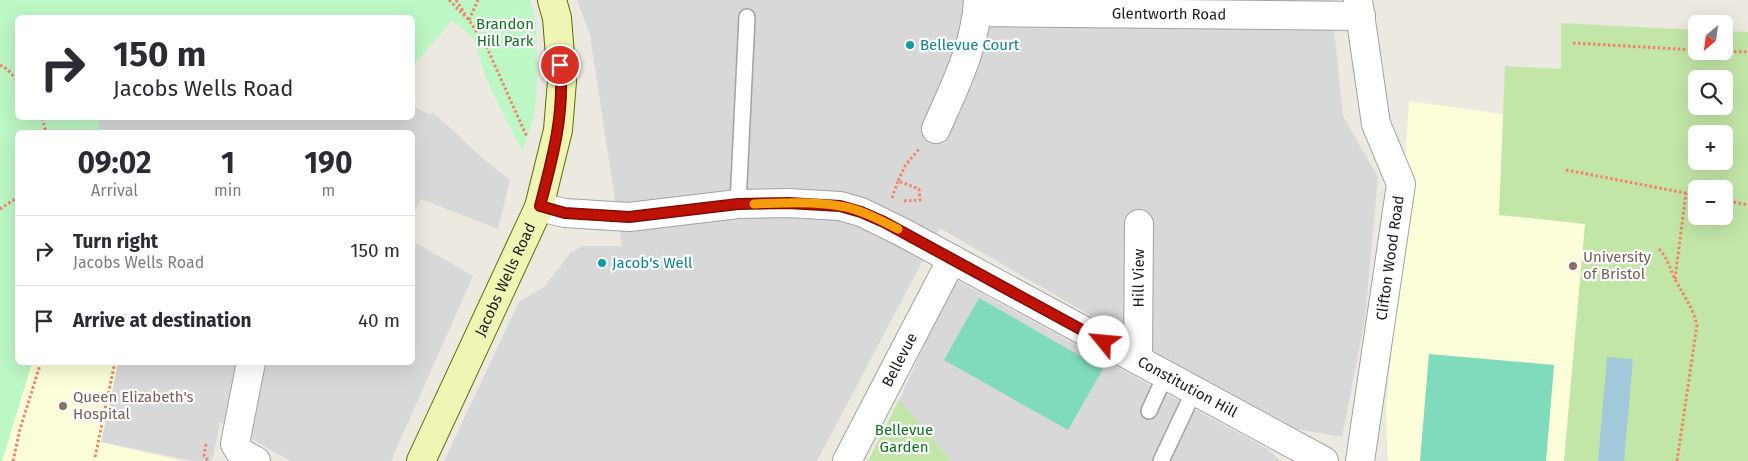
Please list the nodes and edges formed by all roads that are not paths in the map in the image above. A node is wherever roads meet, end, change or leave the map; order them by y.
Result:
1 (552, 0) edge
2 (978, 6) edge
3 (1359, 8) edge
4 (747, 17) dead end
5 (936, 129) road end
6 (738, 204) junction
7 (540, 206) junction
8 (1139, 224) dead end
9 (952, 259) junction
10 (1138, 360) junction
11 (250, 365) edge
12 (1165, 376) junction
13 (1194, 391) junction
14 (1149, 411) dead end
15 (256, 461) edge
16 (421, 461) edge
17 (847, 461) edge
18 (1161, 461) edge
19 (1324, 461) edge
20 (1360, 461) edge

1 - 7 main road, Jacobs Wells Road
2 - 3 street, Glentworth Road
2 - 5 street
3 - 20 street, Clifton Wood Road
4 - 6 lane
6 - 7 street, Constitution Hill
6 - 9 street, Constitution Hill
7 - 16 main road, Jacobs Wells Road
8 - 10 street, Hill View
9 - 10 street, Constitution Hill
9 - 17 street, Bellevue
10 - 12 street, Constitution Hill
11 - 15 street
12 - 13 street, Constitution Hill
12 - 14 lane
13 - 18 lane
13 - 19 street, Constitution Hill

